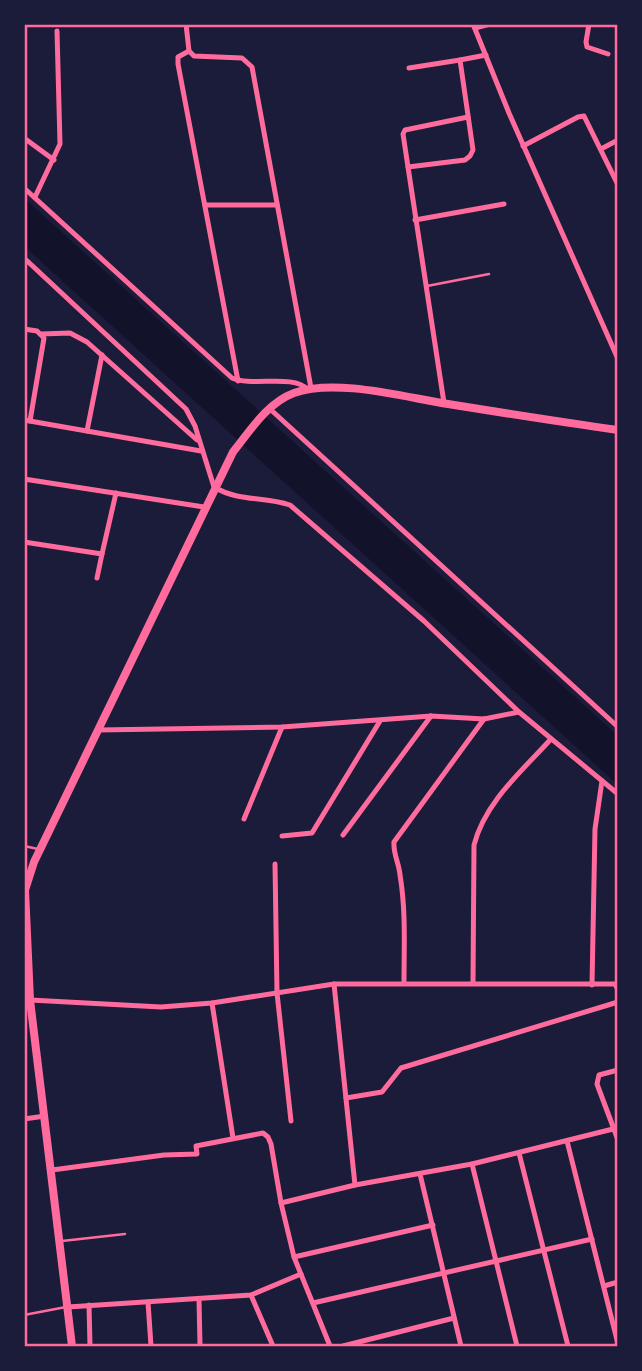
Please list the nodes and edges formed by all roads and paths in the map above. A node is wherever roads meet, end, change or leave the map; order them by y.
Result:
1 (186, 24) edge
2 (490, 24) edge
3 (589, 24) edge
4 (474, 26) edge
5 (57, 31) dead end
6 (189, 51) junction
7 (608, 54) dead end
8 (486, 55) junction
9 (460, 60) junction
10 (409, 68) dead end
11 (468, 117) junction
12 (24, 138) edge
13 (618, 140) edge
14 (523, 146) junction
15 (601, 149) junction
16 (54, 160) junction
17 (408, 167) junction
18 (618, 185) edge
19 (24, 188) edge
20 (35, 197) junction
21 (503, 204) dead end
22 (205, 205) junction
23 (277, 205) junction
24 (415, 220) junction
25 (24, 258) edge
26 (489, 274) dead end
27 (424, 286) junction
28 (24, 329) edge
29 (41, 334) junction
30 (102, 355) junction
31 (618, 359) edge
32 (238, 381) junction
33 (309, 389) junction
34 (444, 403) junction
35 (268, 411) junction
36 (27, 420) edge
37 (618, 430) edge
38 (87, 431) junction
39 (199, 442) junction
40 (201, 451) junction
41 (24, 479) edge
42 (214, 487) junction
43 (116, 493) junction
44 (204, 507) junction
45 (24, 542) edge
46 (102, 554) junction
47 (97, 578) dead end
48 (519, 712) junction
49 (431, 716) junction
50 (484, 719) junction
51 (380, 721) junction
52 (282, 727) junction
53 (618, 727) edge
54 (98, 730) junction
55 (551, 739) junction
56 (602, 781) junction
57 (618, 794) edge
58 (244, 818) dead end
59 (343, 835) dead end
60 (282, 836) dead end
61 (24, 846) edge
62 (41, 849) junction
63 (275, 864) dead end
64 (25, 910) edge
65 (404, 982) junction
66 (473, 983) junction
67 (334, 984) junction
68 (592, 985) junction
69 (618, 990) edge
70 (277, 993) junction
71 (27, 1000) edge
72 (618, 1002) edge
73 (212, 1003) junction
74 (618, 1070) edge
75 (346, 1098) junction
76 (45, 1116) junction
77 (24, 1119) edge
78 (291, 1121) dead end
79 (613, 1129) junction
80 (233, 1138) junction
81 (618, 1140) edge
82 (567, 1141) junction
83 (519, 1153) junction
84 (472, 1164) junction
85 (51, 1170) junction
86 (420, 1174) junction
87 (355, 1185) junction
88 (281, 1203) junction
89 (433, 1225) junction
90 (125, 1234) dead end
91 (592, 1239) junction
92 (60, 1241) junction
93 (542, 1249) junction
94 (294, 1257) junction
95 (495, 1262) junction
96 (301, 1274) junction
97 (443, 1274) junction
98 (618, 1282) edge
99 (604, 1286) junction
100 (251, 1295) junction
101 (199, 1299) junction
102 (148, 1302) junction
103 (313, 1303) junction
104 (89, 1306) junction
105 (68, 1307) junction
106 (24, 1315) edge
107 (454, 1318) junction
108 (615, 1319) edge
109 (618, 1344) edge
110 (72, 1346) edge
111 (90, 1346) edge
112 (150, 1346) edge
113 (200, 1346) edge
114 (274, 1346) edge
115 (330, 1346) edge
116 (343, 1346) edge
117 (461, 1346) edge
118 (517, 1346) edge
119 (568, 1346) edge

1 - 6 street
2 - 4 street
3 - 7 street
4 - 8 street
5 - 16 street
6 - 22 street
6 - 23 street
8 - 9 street
8 - 14 street
9 - 10 street
9 - 11 street
11 - 17 street
11 - 17 street
12 - 16 street
13 - 15 street
14 - 15 street
14 - 31 street
15 - 18 street
16 - 20 street
17 - 24 street
19 - 20 street
20 - 32 street
21 - 24 street
22 - 23 street
22 - 32 street
23 - 33 street
24 - 27 street
25 - 39 street
26 - 27 lane
27 - 34 street
28 - 29 street
29 - 30 street
29 - 36 street
30 - 38 street
30 - 39 street
32 - 33 street
33 - 34 main road
33 - 35 main road
34 - 37 main road
35 - 42 main road
35 - 53 street
36 - 38 street
38 - 40 street
39 - 40 street
40 - 42 street
41 - 43 street
42 - 44 main road
42 - 48 street
43 - 44 street
43 - 46 street
44 - 54 main road
45 - 46 street
46 - 47 street
48 - 50 street
48 - 55 street
49 - 50 street
49 - 51 street
49 - 59 street
50 - 65 street
51 - 52 street
51 - 60 street
52 - 54 street
52 - 58 street
54 - 62 main road
55 - 56 street
55 - 66 street
56 - 57 street
56 - 68 street
61 - 62 lane
62 - 64 main road
63 - 70 street
64 - 71 main road
65 - 66 street
65 - 67 street
66 - 68 street
67 - 70 street
67 - 75 street
68 - 69 street
70 - 73 street
70 - 78 street
71 - 73 street
71 - 76 main road
72 - 75 street
73 - 80 street
74 - 79 street
75 - 87 street
76 - 77 street
76 - 85 main road
79 - 81 street
79 - 82 street
80 - 85 street
80 - 88 street
82 - 83 street
82 - 91 street
83 - 84 street
83 - 93 street
84 - 86 street
84 - 95 street
85 - 92 main road
86 - 87 street
86 - 89 street
87 - 88 street
88 - 94 street
89 - 94 street
89 - 97 street
90 - 92 lane
91 - 93 street
91 - 99 street
92 - 105 main road
93 - 95 street
93 - 119 street
94 - 96 street
95 - 97 street
95 - 118 street
96 - 100 street
96 - 103 street
97 - 103 street
97 - 107 street
98 - 99 street
99 - 108 street
100 - 101 street
100 - 114 street
101 - 102 street
101 - 113 street
102 - 104 street
102 - 112 street
103 - 115 street
104 - 105 street
104 - 111 street
105 - 106 lane
105 - 110 main road
107 - 116 street
107 - 117 street
108 - 109 street

